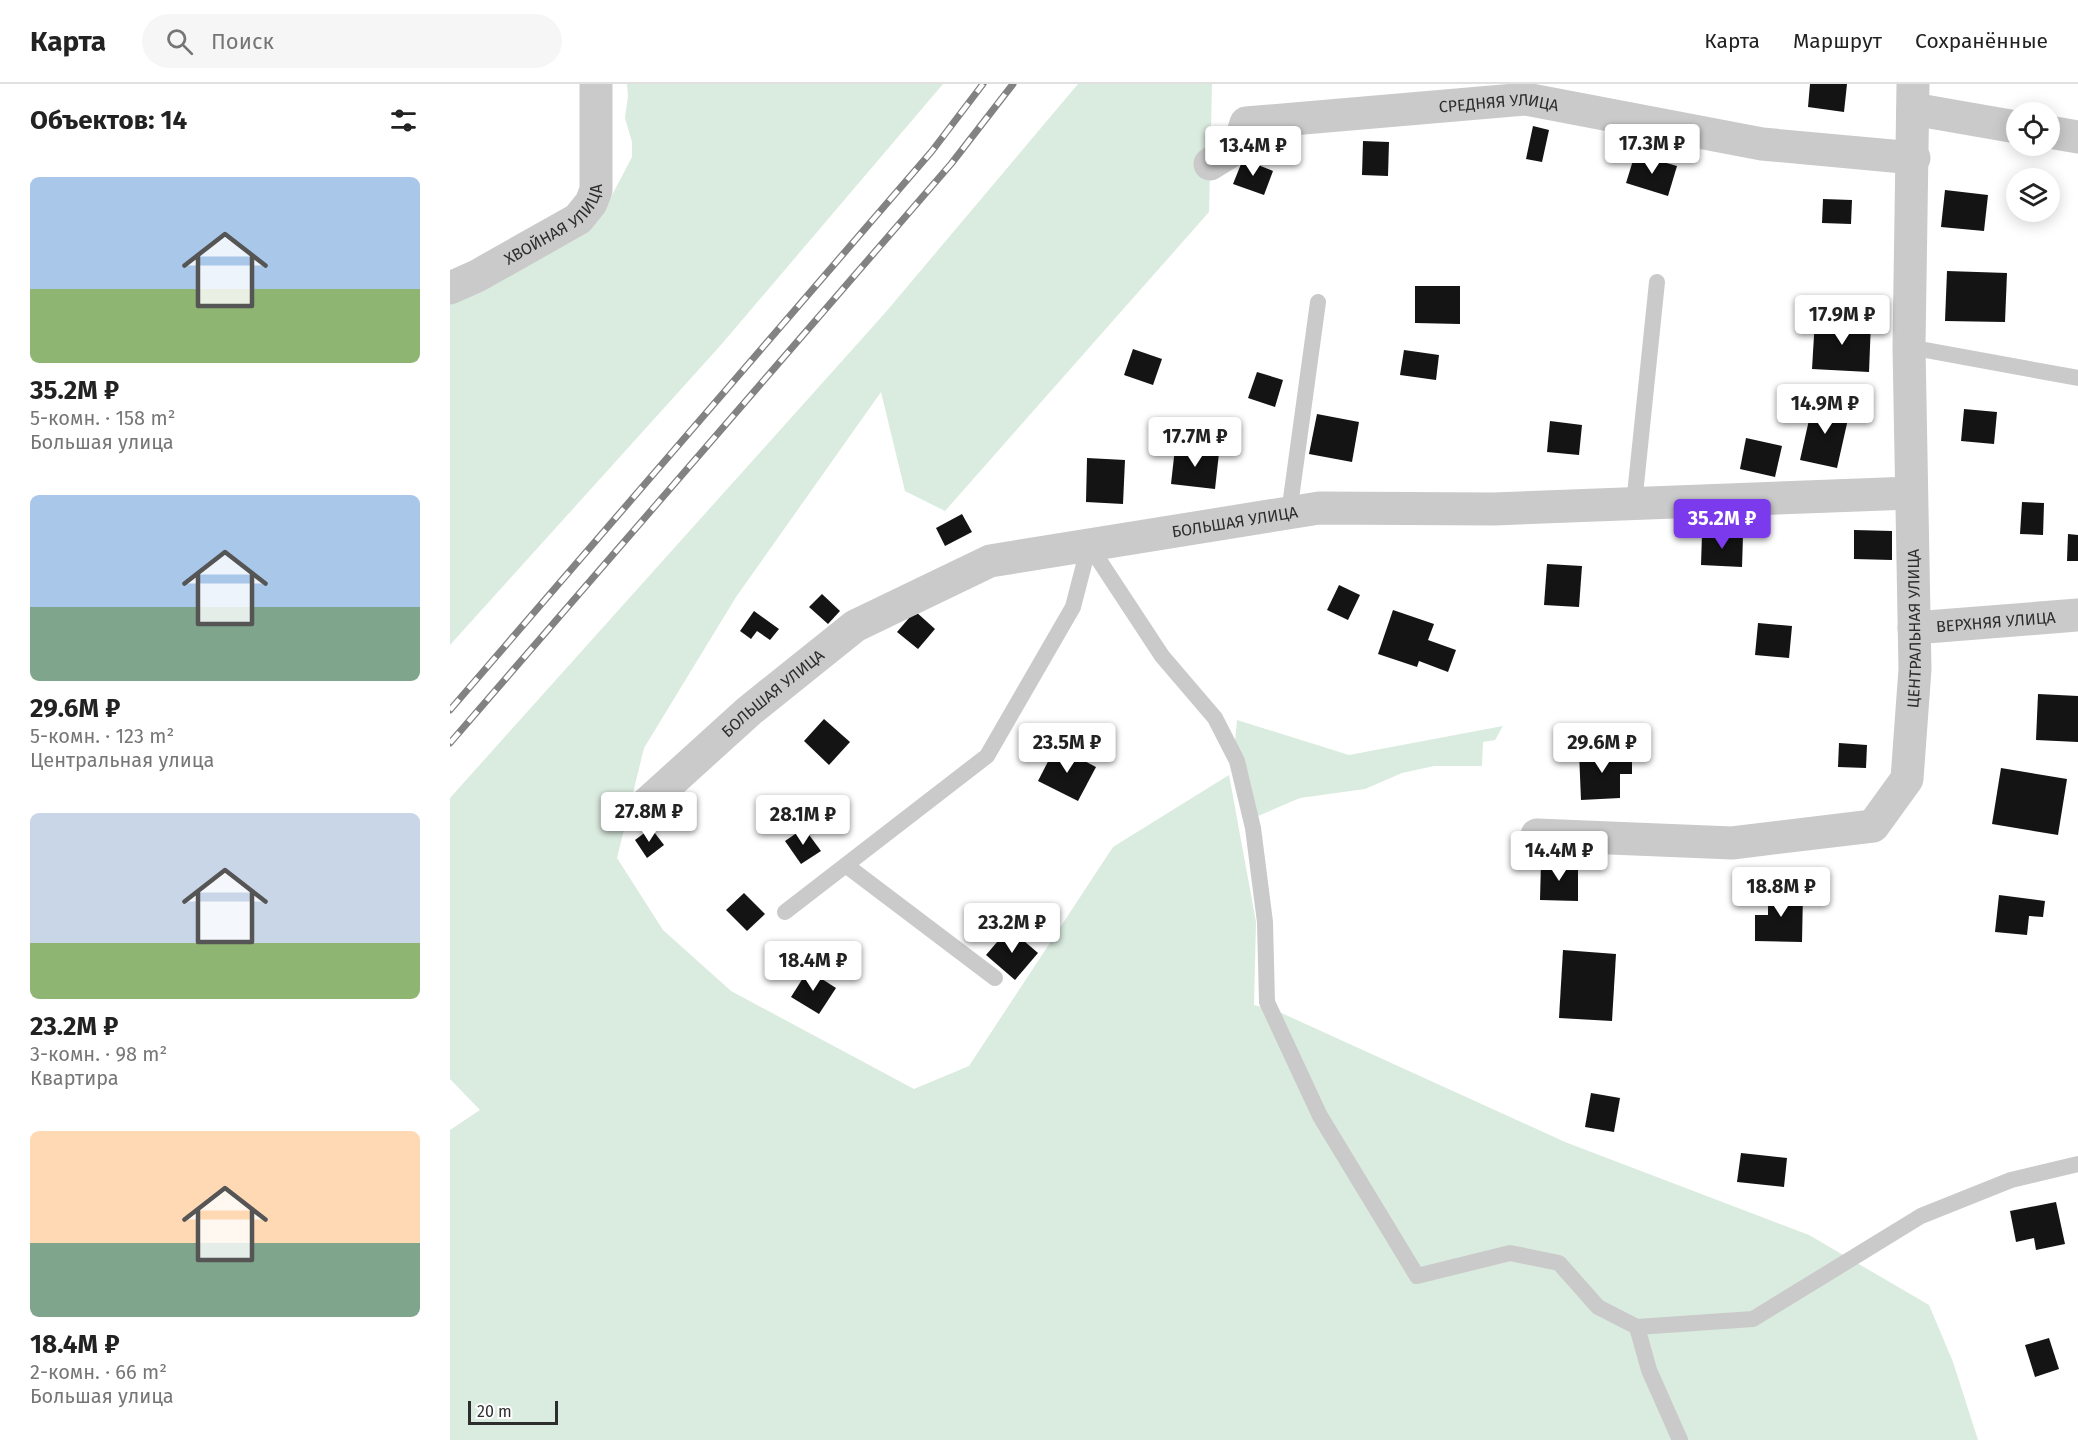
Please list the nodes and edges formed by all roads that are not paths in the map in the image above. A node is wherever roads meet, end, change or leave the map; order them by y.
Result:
1 (596, 84) edge
2 (1913, 97) edge
3 (2006, 124) edge
4 (2060, 134) edge
5 (2078, 137) edge
6 (1914, 158) junction
7 (1210, 165) dead end
8 (1657, 282) dead end
9 (450, 288) edge
10 (1318, 302) dead end
11 (1909, 347) junction
12 (2078, 378) edge
13 (1911, 493) junction
14 (1634, 504) junction
15 (1289, 513) junction
16 (1089, 545) junction
17 (2078, 615) edge
18 (1914, 627) junction
19 (642, 808) dead end
20 (1537, 835) dead end
21 (847, 866) junction
22 (785, 912) dead end
23 (995, 978) dead end
24 (2078, 1164) edge
25 (1637, 1327) junction
26 (1680, 1440) edge

1 - 9 street, ХВОЙНАЯ УЛИЦА
2 - 3 street
2 - 6 street, ЦЕНТРАЛЬНАЯ УЛИЦА
4 - 5 street
6 - 7 street, СРЕДНЯЯ УЛИЦА
6 - 11 street, ЦЕНТРАЛЬНАЯ УЛИЦА
8 - 14 lane
10 - 15 lane
11 - 12 lane
11 - 13 street, ЦЕНТРАЛЬНАЯ УЛИЦА
13 - 14 street, БОЛЬШАЯ УЛИЦА
13 - 18 street, ЦЕНТРАЛЬНАЯ УЛИЦА
14 - 15 street, БОЛЬШАЯ УЛИЦА
15 - 16 street, БОЛЬШАЯ УЛИЦА
16 - 19 street, БОЛЬШАЯ УЛИЦА
16 - 21 lane
16 - 25 lane
17 - 18 street, ВЕРХНЯЯ УЛИЦА
18 - 20 street, ЦЕНТРАЛЬНАЯ УЛИЦА
21 - 22 lane
21 - 23 lane
24 - 25 lane
25 - 26 lane

